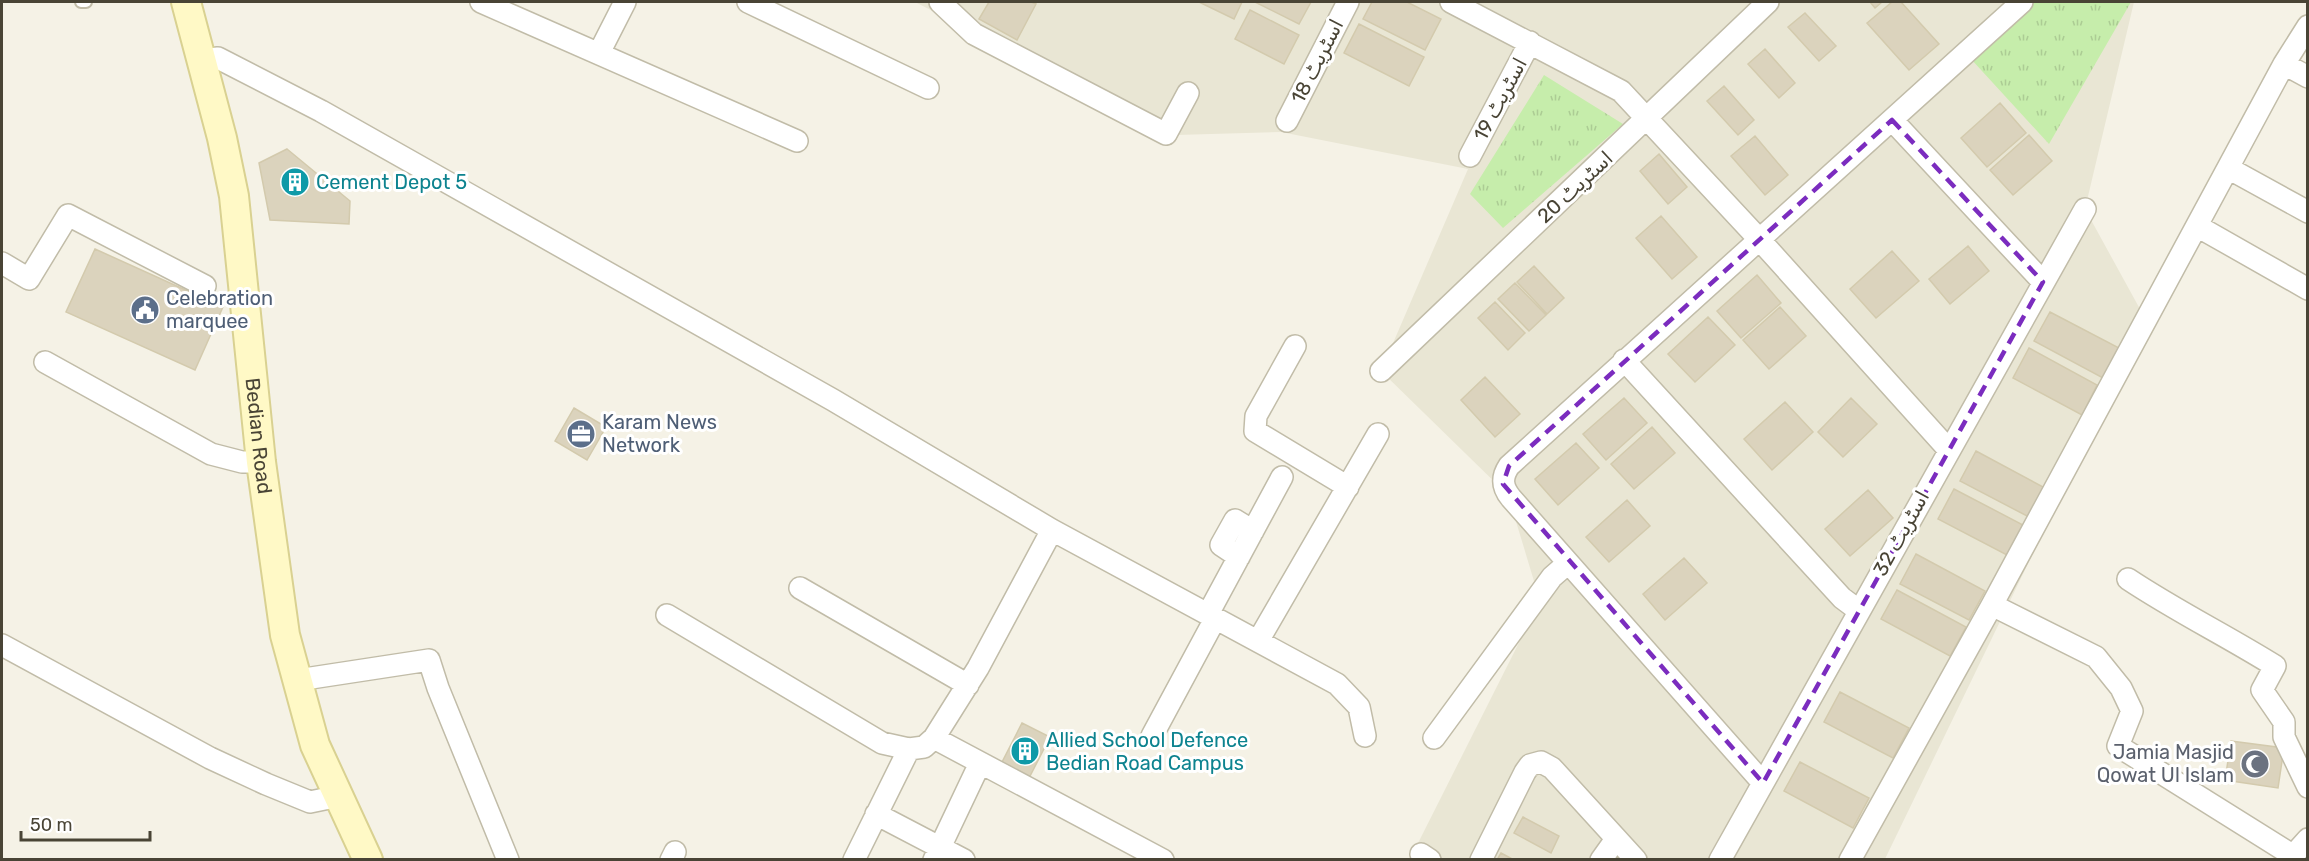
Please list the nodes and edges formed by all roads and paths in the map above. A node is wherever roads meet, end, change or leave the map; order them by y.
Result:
1 (186, 2) edge
2 (481, 2) edge
3 (625, 2) edge
4 (748, 2) edge
5 (940, 2) edge
6 (1348, 2) edge
7 (1451, 2) edge
8 (1768, 2) edge
9 (2022, 2) edge
10 (2307, 26) edge
11 (1530, 42) junction
12 (599, 53) junction
13 (202, 60) junction
14 (2284, 64) junction
15 (2307, 77) edge
16 (928, 88) dead end
17 (1188, 93) dead end
18 (1648, 118) junction
19 (1892, 120) junction
20 (1287, 121) dead end
21 (797, 141) dead end
22 (1470, 156) dead end
23 (2228, 168) junction
24 (2085, 209) dead end
25 (2307, 212) edge
26 (2197, 226) junction
27 (1758, 238) junction
28 (2, 263) edge
29 (2043, 282) junction
30 (205, 286) dead end
31 (2307, 289) edge
32 (1295, 346) dead end
33 (1624, 360) junction
34 (45, 362) dead end
35 (1381, 370) dead end
36 (1378, 434) dead end
37 (1948, 449) junction
38 (261, 462) junction
39 (1282, 477) dead end
40 (1348, 487) junction
41 (1052, 530) junction
42 (1568, 563) junction
43 (2128, 579) dead end
44 (800, 588) dead end
45 (1992, 604) junction
46 (1858, 610) junction
47 (667, 615) dead end
48 (1212, 616) junction
49 (1258, 641) junction
50 (2, 644) edge
51 (298, 680) junction
52 (969, 685) junction
53 (1152, 736) dead end
54 (1365, 736) dead end
55 (934, 738) junction
56 (1434, 738) dead end
57 (909, 749) junction
58 (980, 763) junction
59 (1763, 783) junction
60 (2307, 788) edge
61 (339, 796) junction
62 (876, 814) junction
63 (1616, 838) junction
64 (2307, 839) edge
65 (936, 853) edge
66 (2291, 857) edge
67 (1854, 858) edge
68 (368, 860) edge
69 (508, 860) edge
70 (854, 860) edge
71 (964, 860) edge
72 (1163, 860) edge
73 (1481, 860) edge
74 (1601, 860) edge
75 (1636, 860) edge
76 (1720, 860) edge

1 - 13 main road, Bedian Road
2 - 12 street
3 - 12 street
4 - 16 street
5 - 17 street
6 - 20 street, اسٹریٹ 18
7 - 11 street
8 - 18 street, اسٹریٹ 20
9 - 19 street
10 - 14 street
11 - 18 street
11 - 22 street, اسٹریٹ 19
12 - 21 street
13 - 38 main road, Bedian Road
13 - 41 street
14 - 15 street
14 - 23 street
18 - 27 street
18 - 35 street, اسٹریٹ 20
19 - 27 street
19 - 29 street
23 - 25 street
23 - 26 street
24 - 29 street, اسٹریٹ 32
26 - 31 street
26 - 45 street
27 - 33 street
27 - 37 street
28 - 30 street
29 - 37 street, اسٹریٹ 32
32 - 40 street
33 - 42 street
33 - 46 street
34 - 38 street
36 - 40 street
37 - 46 street, اسٹریٹ 32
38 - 51 main road, Bedian Road
39 - 48 street
40 - 49 street
41 - 48 street
41 - 52 street
42 - 56 street
42 - 59 street
43 - 60 street
44 - 52 street
45 - 66 street
45 - 67 street
46 - 59 street, اسٹریٹ 32
47 - 57 street
48 - 49 street
48 - 53 street
49 - 54 street
50 - 61 street
51 - 61 main road, Bedian Road
51 - 69 street
52 - 55 street
55 - 57 street
55 - 58 street
57 - 62 street
58 - 65 street
58 - 72 street
59 - 76 street, اسٹریٹ 32
61 - 68 main road, Bedian Road
62 - 65 street
62 - 70 street
63 - 73 street
63 - 74 street
63 - 75 street
64 - 66 street
65 - 71 street

